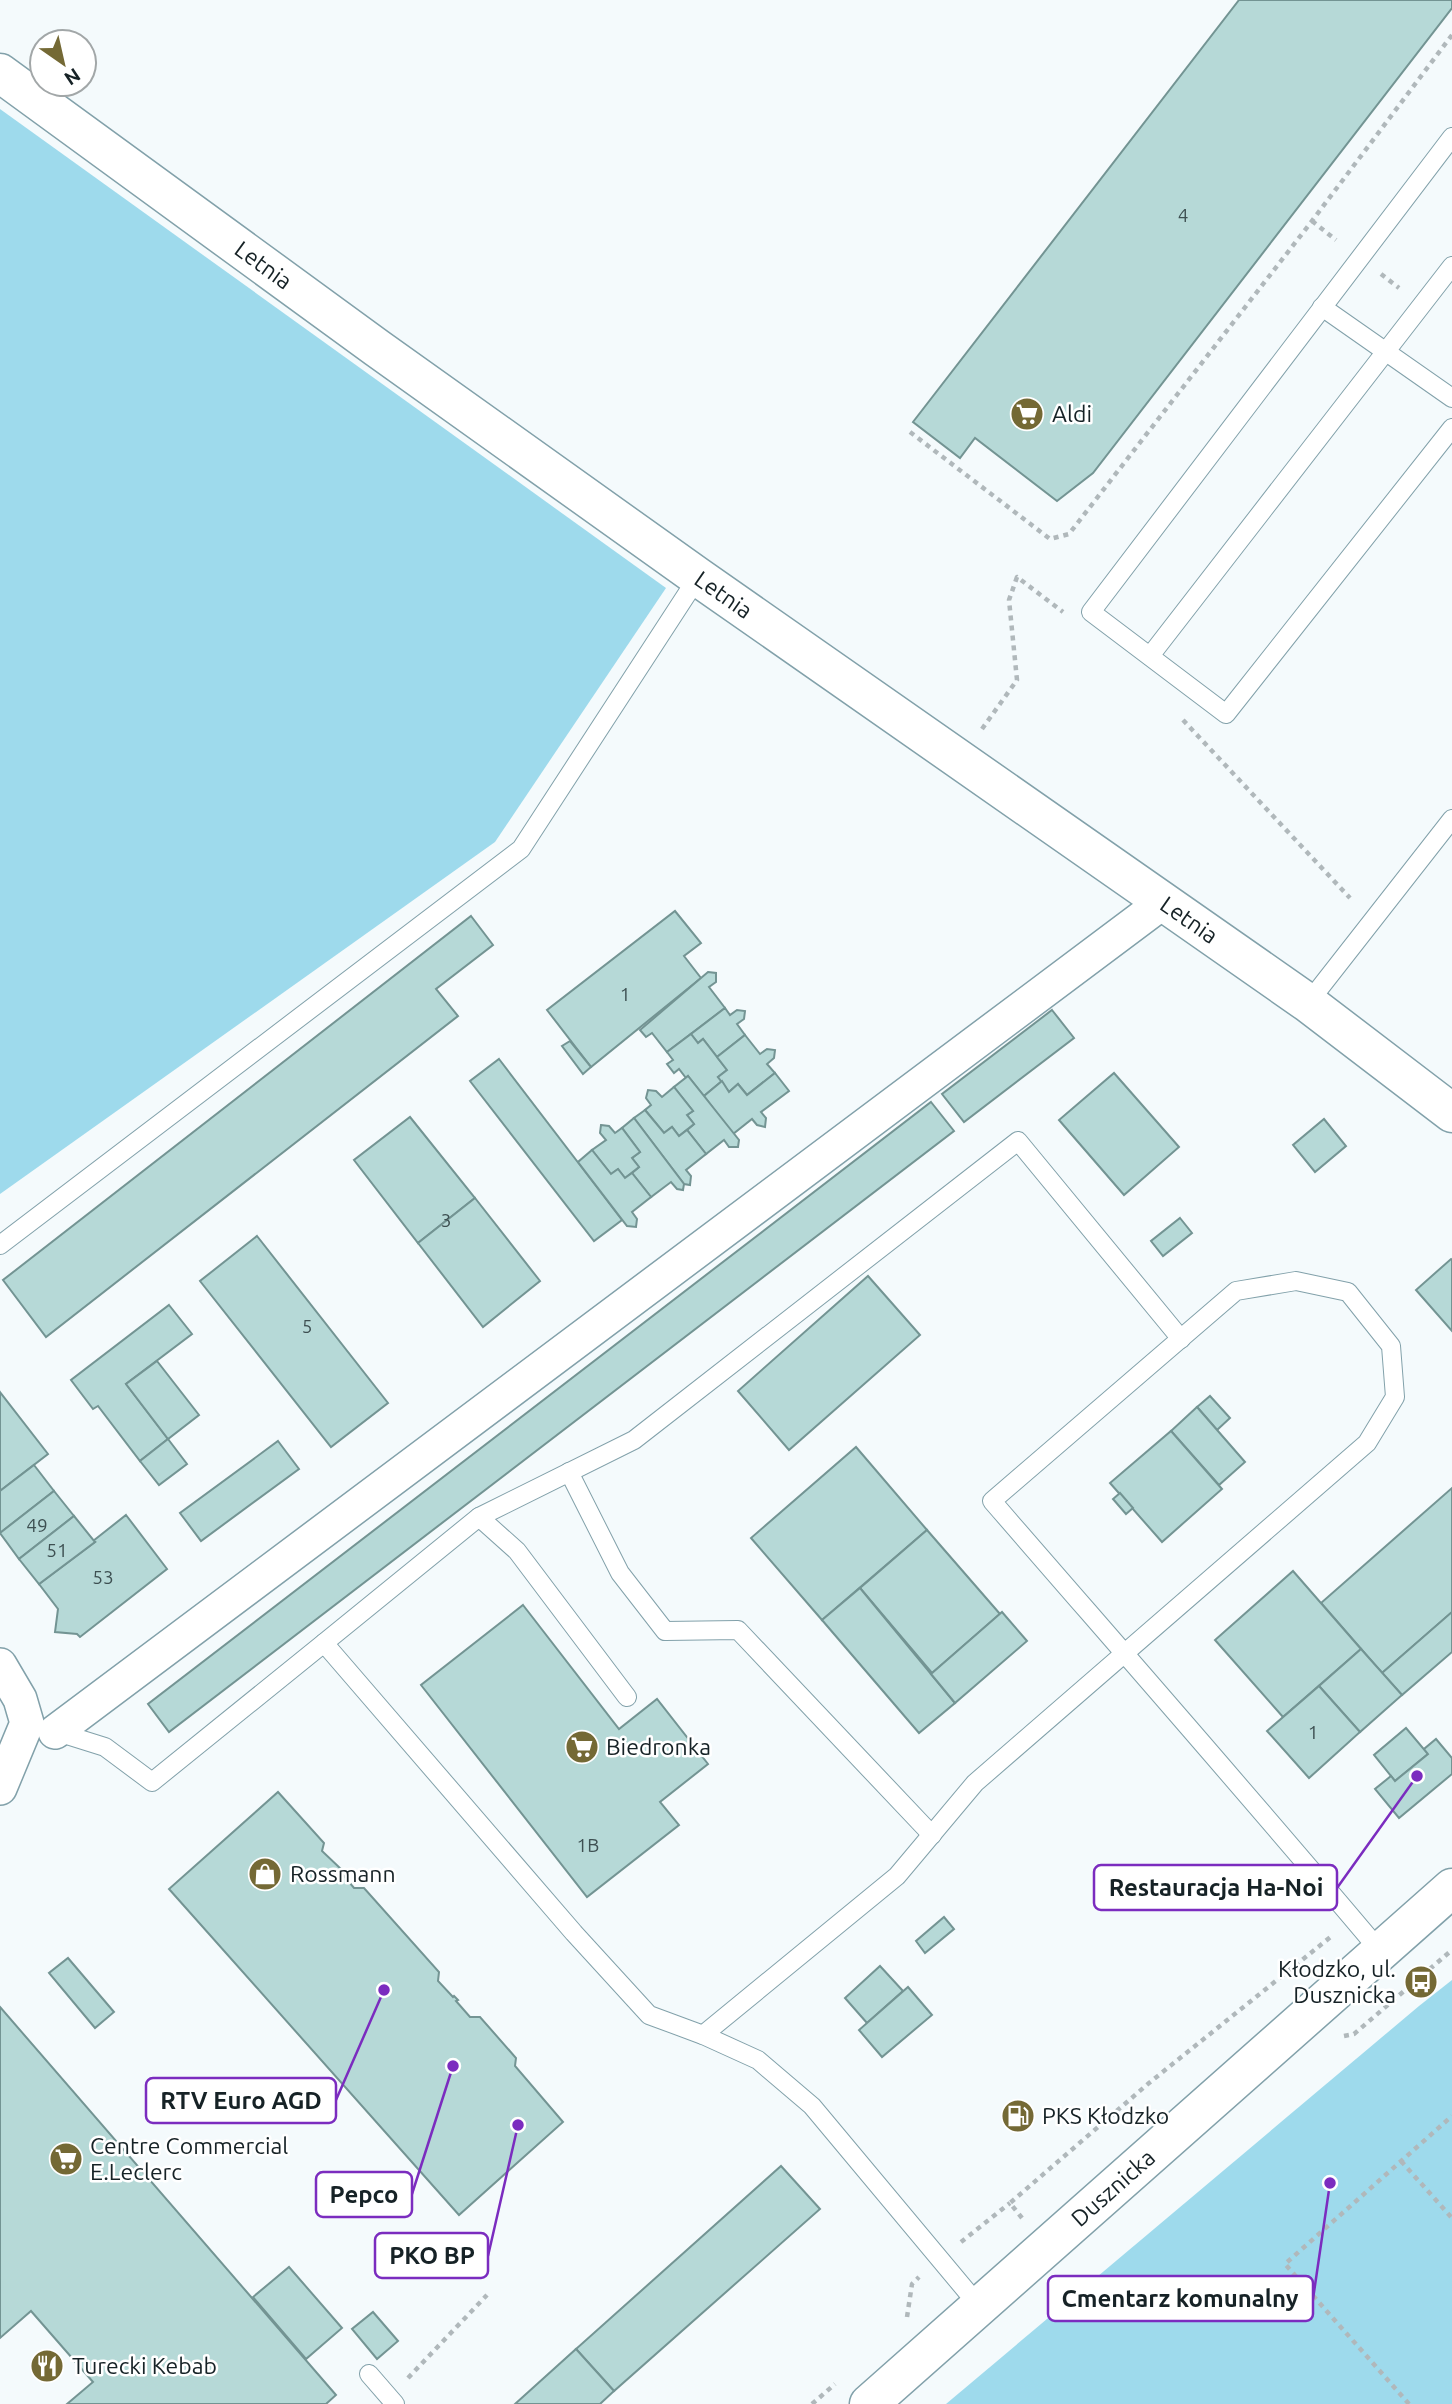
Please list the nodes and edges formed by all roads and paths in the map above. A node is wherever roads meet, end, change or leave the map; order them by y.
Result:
1 (1452, 35) edge
2 (0, 73) edge
3 (1452, 137) edge
4 (1312, 221) junction
5 (1336, 240) dead end
6 (1452, 265) edge
7 (1378, 271) dead end
8 (1408, 295) dead end
9 (1322, 307) junction
10 (1386, 351) junction
11 (1452, 398) edge
12 (1452, 428) edge
13 (910, 432) dead end
14 (698, 577) junction
15 (1069, 616) dead end
16 (1150, 656) junction
17 (1178, 715) dead end
18 (981, 729) dead end
19 (1452, 819) edge
20 (1350, 898) dead end
21 (1163, 902) junction
22 (1308, 1003) junction
23 (1452, 1113) edge
24 (0, 1245) edge
25 (1181, 1339) junction
26 (569, 1472) junction
27 (479, 1517) junction
28 (324, 1643) junction
29 (1124, 1654) junction
30 (0, 1665) edge
31 (628, 1697) dead end
32 (41, 1727) junction
33 (0, 1788) edge
34 (932, 1835) junction
35 (1452, 1888) edge
36 (1353, 1919) junction
37 (1380, 1951) junction
38 (703, 2035) junction
39 (1149, 2082) dead end
40 (1452, 2116) edge
41 (1401, 2161) junction
42 (1010, 2203) dead end
43 (1452, 2218) edge
44 (940, 2258) junction
45 (487, 2295) dead end
46 (979, 2306) junction
47 (906, 2320) dead end
48 (369, 2374) dead end
49 (841, 2379) dead end
50 (393, 2401) edge
51 (812, 2404) edge
52 (869, 2404) edge
53 (1409, 2404) edge

1 - 4 path
2 - 14 street, Letnia
3 - 9 lane
4 - 5 path
4 - 13 path
6 - 10 lane
7 - 8 path
9 - 10 lane
9 - 16 lane
10 - 11 lane
10 - 16 lane
12 - 16 lane
14 - 21 street, Letnia
14 - 24 lane
15 - 18 path
17 - 20 path
19 - 22 lane
21 - 22 street, Letnia
21 - 32 street
22 - 23 street, Letnia
25 - 26 lane
25 - 29 lane
25 - 29 lane
26 - 27 lane
26 - 34 lane
27 - 28 lane
27 - 31 lane
28 - 32 lane
28 - 38 lane
29 - 34 lane
29 - 36 lane
30 - 32 street
32 - 33 street
34 - 38 lane
35 - 37 street, Dusznicka
36 - 37 lane
36 - 39 path
37 - 46 street, Dusznicka
38 - 44 lane
40 - 41 path
41 - 43 path
41 - 53 path
42 - 44 path
44 - 46 lane
44 - 47 path
45 - 50 path
46 - 52 street, Dusznicka
48 - 50 lane
49 - 51 path

